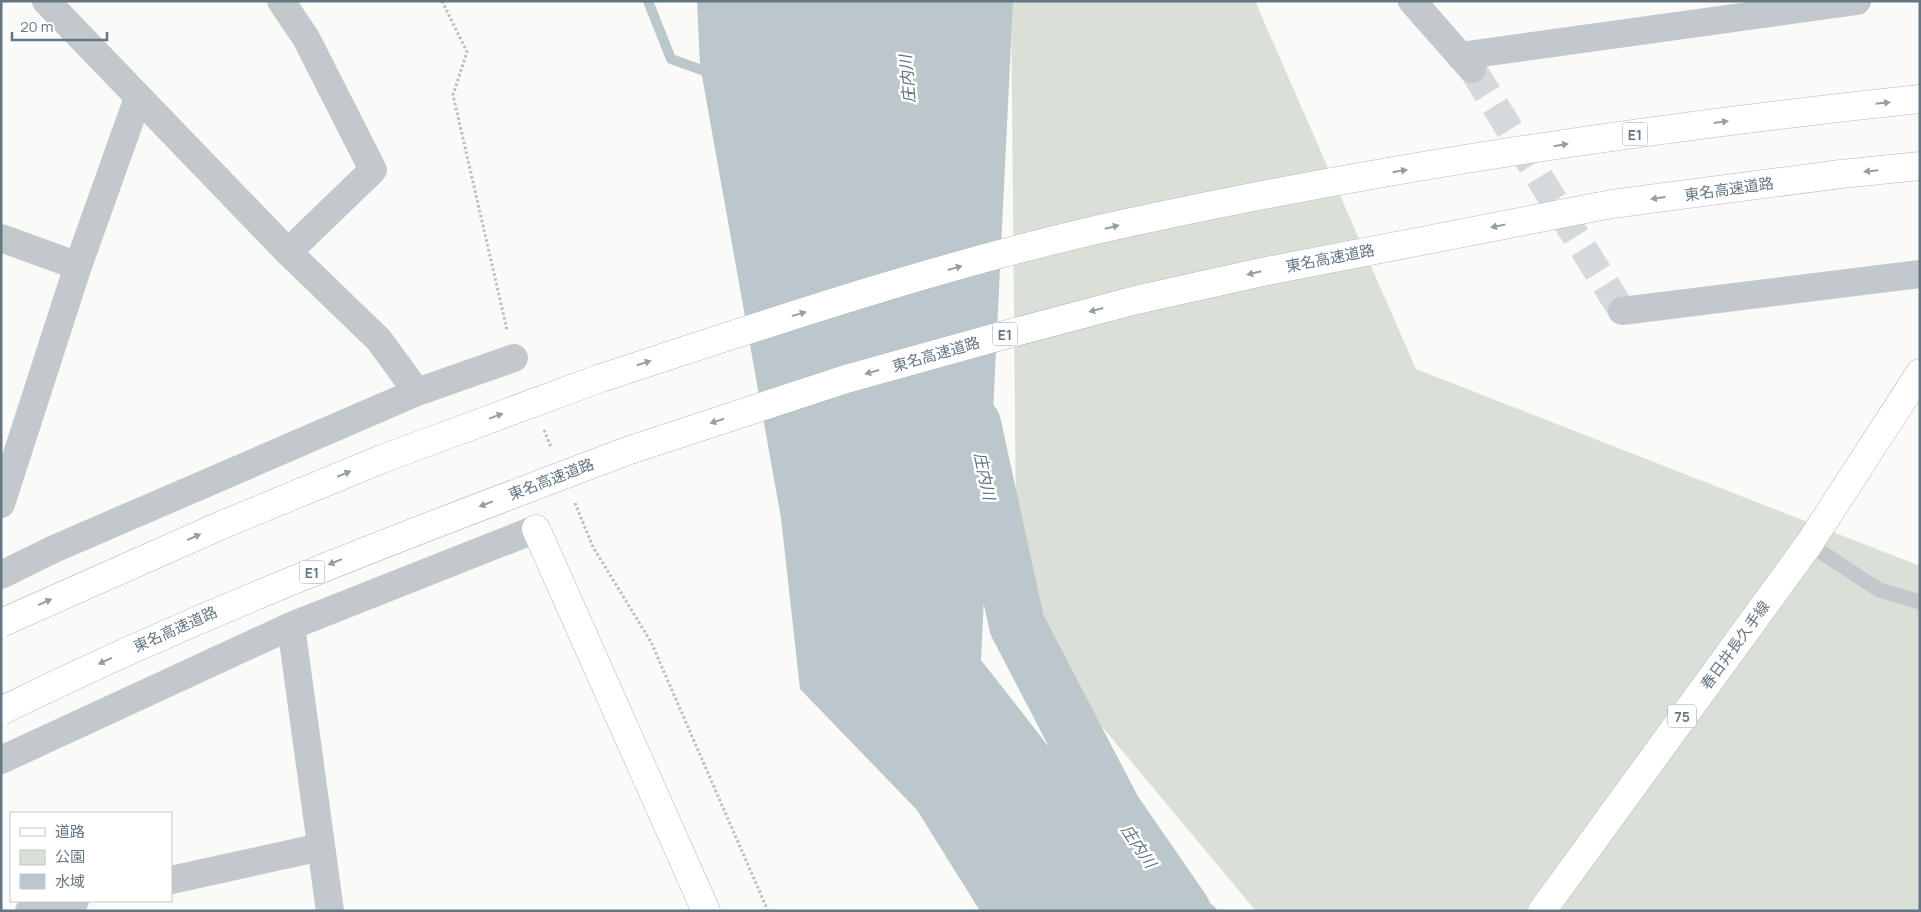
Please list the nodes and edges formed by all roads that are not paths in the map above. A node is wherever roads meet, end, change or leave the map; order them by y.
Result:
1 (46, 1) edge
2 (281, 1) edge
3 (1412, 1) edge
4 (1857, 1) edge
5 (138, 98) junction
6 (1920, 99) edge
7 (1920, 166) edge
8 (1, 238) edge
9 (288, 252) junction
10 (78, 266) junction
11 (1920, 274) edge
12 (1622, 311) dead end
13 (514, 358) dead end
14 (1920, 373) edge
15 (417, 392) junction
16 (1, 504) edge
17 (536, 529) joint
18 (1809, 544) junction
19 (1, 575) edge
20 (1920, 602) edge
21 (1, 623) edge
22 (291, 626) junction
23 (1, 711) edge
24 (1, 760) edge
25 (321, 847) junction
26 (172, 880) edge
27 (70, 902) edge
28 (29, 911) edge
29 (330, 911) edge
30 (706, 911) edge
31 (1542, 911) edge

1 - 5 street
2 - 9 street
3 - 4 street
5 - 9 street
5 - 10 street
21 -> 6 main road, E1, bridge
7 -> 23 main road, 東名高速道路 / E1, bridge
8 - 10 street
9 - 15 street
10 - 16 street
11 - 12 street
13 - 15 street
14 - 18 main road, 春日井長久手線 / 75
15 - 19 street
17 - 22 street
17 - 30 main road
18 - 20 lane
18 - 31 main road, 春日井長久手線 / 75
22 - 24 street
22 - 25 street
25 - 26 street
25 - 29 street
27 - 28 street

